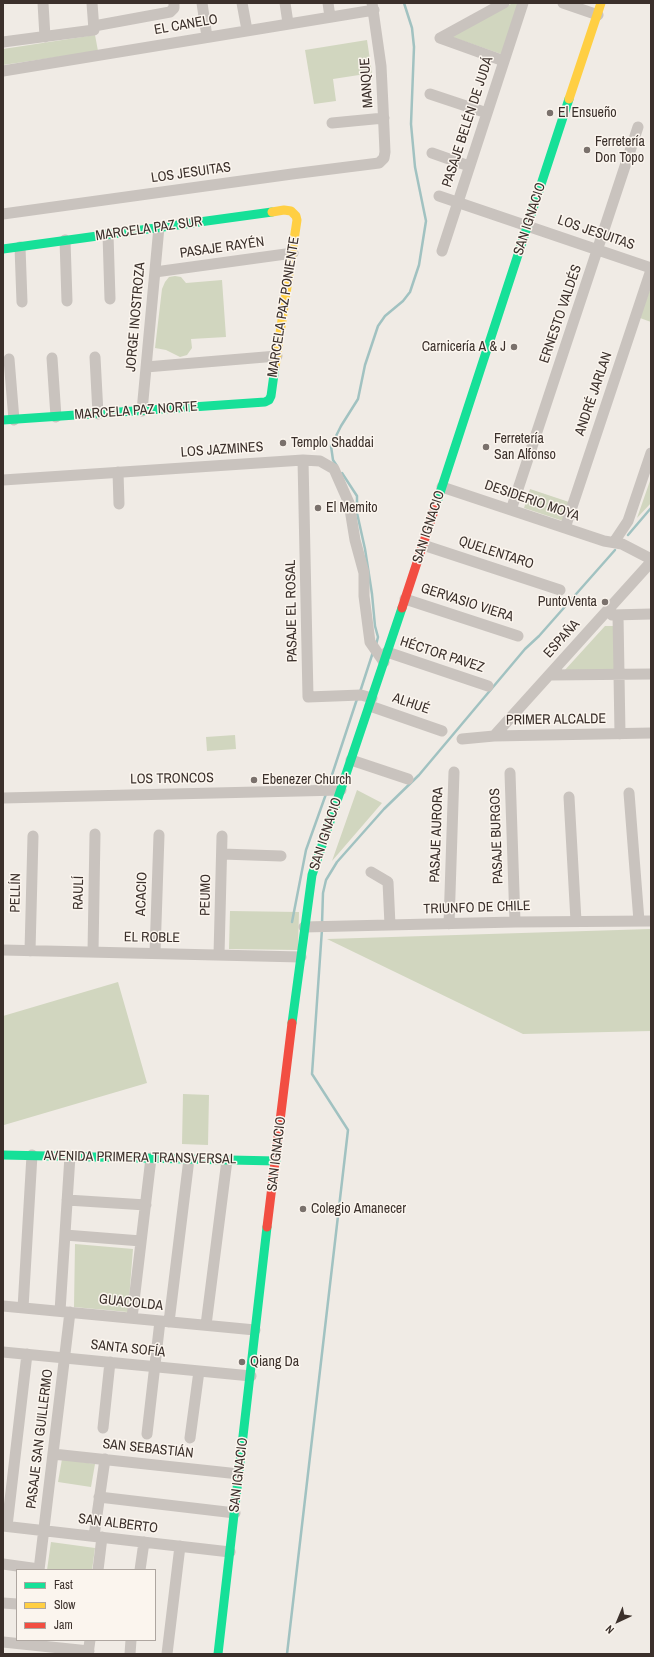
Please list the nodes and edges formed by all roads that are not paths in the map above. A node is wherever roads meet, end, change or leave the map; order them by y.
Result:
1 (43, 3) edge
2 (92, 3) edge
3 (174, 3) edge
4 (202, 3) edge
5 (242, 3) edge
6 (285, 3) edge
7 (328, 3) edge
8 (504, 3) edge
9 (523, 3) edge
10 (563, 3) edge
11 (601, 3) edge
12 (373, 6) edge
13 (598, 15) junction
14 (330, 17) junction
15 (288, 23) junction
16 (94, 26) junction
17 (247, 30) junction
18 (45, 37) junction
19 (207, 37) junction
20 (3, 42) edge
21 (504, 61) junction
22 (3, 71) edge
23 (430, 94) dead end
24 (487, 113) junction
25 (384, 118) junction
26 (332, 123) dead end
27 (638, 127) dead end
28 (432, 153) dead end
29 (382, 161) joint
30 (470, 166) junction
31 (440, 196) dead end
32 (458, 202) junction
33 (3, 214) edge
34 (294, 214) joint
35 (528, 226) junction
36 (159, 227) junction
37 (108, 234) junction
38 (65, 240) junction
39 (20, 247) junction
40 (3, 249) edge
41 (598, 250) junction
42 (442, 251) dead end
43 (292, 253) junction
44 (651, 269) edge
45 (155, 272) junction
46 (110, 298) dead end
47 (68, 300) dead end
48 (22, 302) dead end
49 (277, 356) junction
50 (95, 357) dead end
51 (52, 358) dead end
52 (9, 359) dead end
53 (146, 366) junction
54 (269, 400) joint
55 (142, 410) junction
56 (98, 414) junction
57 (56, 417) junction
58 (8, 420) edge
59 (651, 453) edge
60 (303, 460) junction
61 (118, 472) junction
62 (3, 480) edge
63 (442, 487) junction
64 (119, 504) dead end
65 (511, 510) junction
66 (565, 528) junction
67 (614, 542) junction
68 (423, 545) junction
69 (651, 560) edge
70 (560, 590) dead end
71 (405, 599) junction
72 (651, 614) edge
73 (603, 615) junction
74 (618, 615) junction
75 (518, 636) dead end
76 (383, 656) junction
77 (619, 674) junction
78 (651, 674) edge
79 (550, 675) junction
80 (488, 686) dead end
81 (371, 702) junction
82 (442, 731) dead end
83 (620, 734) junction
84 (651, 734) edge
85 (494, 736) junction
86 (462, 739) dead end
87 (351, 760) junction
88 (454, 772) dead end
89 (510, 774) dead end
90 (408, 779) dead end
91 (337, 790) junction
92 (629, 794) dead end
93 (569, 797) dead end
94 (3, 798) edge
95 (95, 834) dead end
96 (160, 835) dead end
97 (33, 836) dead end
98 (222, 836) dead end
99 (222, 854) junction
100 (281, 856) dead end
101 (371, 872) dead end
102 (651, 920) edge
103 (576, 921) junction
104 (639, 921) junction
105 (515, 922) junction
106 (449, 924) junction
107 (390, 925) junction
108 (304, 927) junction
109 (3, 950) edge
110 (30, 951) junction
111 (93, 952) junction
112 (155, 953) junction
113 (219, 955) junction
114 (301, 957) junction
115 (3, 1155) edge
116 (32, 1155) junction
117 (70, 1156) junction
118 (151, 1158) junction
119 (189, 1159) junction
120 (227, 1160) junction
121 (276, 1161) junction
122 (67, 1200) junction
123 (146, 1205) junction
124 (65, 1235) junction
125 (141, 1241) junction
126 (3, 1306) edge
127 (23, 1308) junction
128 (65, 1312) junction
129 (132, 1318) junction
130 (165, 1321) junction
131 (206, 1326) junction
132 (255, 1330) junction
133 (3, 1352) edge
134 (27, 1354) junction
135 (65, 1358) junction
136 (110, 1362) junction
137 (154, 1367) junction
138 (199, 1371) junction
139 (251, 1376) junction
140 (103, 1428) dead end
141 (147, 1434) dead end
142 (190, 1438) dead end
143 (53, 1454) junction
144 (104, 1459) junction
145 (239, 1474) junction
146 (100, 1497) junction
147 (235, 1512) junction
148 (5, 1526) edge
149 (44, 1530) junction
150 (98, 1537) junction
151 (144, 1542) junction
152 (180, 1546) junction
153 (230, 1552) junction
154 (3, 1564) edge
155 (39, 1569) edge
156 (98, 1569) edge
157 (140, 1569) edge
158 (3, 1603) edge
159 (16, 1604) edge
160 (90, 1641) edge
161 (131, 1641) edge
162 (3, 1642) edge
163 (89, 1653) edge
164 (130, 1654) edge
165 (167, 1654) edge
166 (218, 1654) edge

1 - 18 street
2 - 16 street
3 - 16 street
4 - 19 street
5 - 17 street
6 - 15 street
7 - 14 street
8 - 21 street
9 - 21 street, PASAJE BELÉN DE JUDÁ
10 - 13 street
11 - 13 main road, SAN IGNACIO
12 - 14 street, EL CANELO
12 - 25 street, MANQUE
13 - 35 main road, SAN IGNACIO
14 - 15 street, EL CANELO
15 - 17 street, EL CANELO
16 - 18 street
17 - 19 street, EL CANELO
18 - 20 street
19 - 22 street, EL CANELO
21 - 24 street, PASAJE BELÉN DE JUDÁ
23 - 24 street
24 - 30 street, PASAJE BELÉN DE JUDÁ
25 - 26 street
25 - 29 street, MANQUE
27 - 41 street, ERNESTO VALDÉS
28 - 30 street
29 - 33 street, LOS JESUITAS
30 - 32 street, PASAJE BELÉN DE JUDÁ
31 - 32 street, LOS JESUITAS
32 - 35 street, LOS JESUITAS
32 - 42 street, PASAJE BELÉN DE JUDÁ
34 - 36 main road, MARCELA PAZ SUR
34 - 43 main road, MARCELA PAZ PONIENTE
35 - 41 street, LOS JESUITAS
35 - 63 main road, SAN IGNACIO
36 - 37 main road, MARCELA PAZ SUR
36 - 45 street, JORGE INOSTROZA
37 - 38 main road, MARCELA PAZ SUR
37 - 46 street
38 - 39 main road, MARCELA PAZ SUR
38 - 47 street
39 - 40 main road, MARCELA PAZ SUR
39 - 48 street
41 - 44 street, LOS JESUITAS
41 - 65 street, ERNESTO VALDÉS
43 - 45 street, PASAJE RAYÉN
43 - 49 main road, MARCELA PAZ PONIENTE
44 - 66 street, ANDRÉ JARLAN
45 - 53 street, JORGE INOSTROZA
49 - 53 street
49 - 54 main road, MARCELA PAZ PONIENTE
50 - 56 street
51 - 57 street
52 - 58 street
53 - 55 street, JORGE INOSTROZA
54 - 55 main road, MARCELA PAZ NORTE
55 - 56 main road, MARCELA PAZ NORTE
56 - 57 main road, MARCELA PAZ NORTE
57 - 58 main road, MARCELA PAZ NORTE
59 - 67 street
60 - 61 street, LOS JAZMINES
60 - 76 street, LOS JAZMINES
60 - 81 street, PASAJE EL ROSAL
61 - 62 street, LOS JAZMINES
61 - 64 street
63 - 65 street, DESIDERIO MOYA
63 - 68 main road, SAN IGNACIO
65 - 66 street, DESIDERIO MOYA
66 - 67 street, DESIDERIO MOYA
67 - 69 street, DESIDERIO MOYA
68 - 70 street, QUELENTARO
68 - 71 main road, SAN IGNACIO
69 - 73 street, ESPAÑA
71 - 75 street, GERVASIO VIERA
71 - 76 main road, SAN IGNACIO
72 - 74 street
73 - 74 street
73 - 79 street, ESPAÑA
74 - 77 street
76 - 80 street, HÉCTOR PAVEZ
76 - 81 main road, SAN IGNACIO
77 - 78 street
77 - 79 street
77 - 83 street
79 - 85 street, ESPAÑA
81 - 82 street, ALHUÉ
81 - 87 main road, SAN IGNACIO
83 - 84 street, PRIMER ALCALDE
83 - 85 street, PRIMER ALCALDE
85 - 86 street, PRIMER ALCALDE
87 - 90 street
87 - 91 main road, SAN IGNACIO
88 - 106 street, PASAJE AURORA
89 - 105 street, PASAJE BURGOS
91 - 94 street, LOS TRONCOS
91 - 108 main road, SAN IGNACIO
92 - 104 street
93 - 103 street
95 - 111 street, RAULÍ
96 - 112 street, ACACIO
97 - 110 street, PELLÍN
98 - 99 street, PEUMO
99 - 100 street
99 - 113 street, PEUMO
101 - 107 street
102 - 104 street, TRIUNFO DE CHILE
103 - 104 street, TRIUNFO DE CHILE
103 - 105 street, TRIUNFO DE CHILE
105 - 106 street, TRIUNFO DE CHILE
106 - 107 street, TRIUNFO DE CHILE
107 - 108 street, TRIUNFO DE CHILE
108 - 114 main road, SAN IGNACIO
109 - 110 street, EL ROBLE
110 - 111 street, EL ROBLE
111 - 112 street, EL ROBLE
112 - 113 street, EL ROBLE
113 - 114 street, EL ROBLE
114 - 121 main road, SAN IGNACIO
115 - 116 main road, AVENIDA PRIMERA TRANSVERSAL
116 - 117 main road, AVENIDA PRIMERA TRANSVERSAL
116 - 127 street
117 - 118 main road, AVENIDA PRIMERA TRANSVERSAL
117 - 122 street, PASAJE SAN GUILLERMO
118 - 119 main road, AVENIDA PRIMERA TRANSVERSAL
118 - 123 street
119 - 120 main road, AVENIDA PRIMERA TRANSVERSAL
119 - 130 street
120 - 121 main road, AVENIDA PRIMERA TRANSVERSAL
120 - 131 street
121 - 132 main road, SAN IGNACIO
122 - 123 street
122 - 124 street, PASAJE SAN GUILLERMO
123 - 125 street
124 - 125 street
124 - 128 street, PASAJE SAN GUILLERMO
125 - 129 street
126 - 127 street, GUACOLDA
127 - 128 street, GUACOLDA
128 - 129 street, GUACOLDA
128 - 135 street, PASAJE SAN GUILLERMO
129 - 130 street, GUACOLDA
130 - 131 street, GUACOLDA
130 - 137 street
131 - 132 street, GUACOLDA
132 - 139 main road, SAN IGNACIO
133 - 134 street, SANTA SOFÍA
134 - 135 street, SANTA SOFÍA
134 - 148 street
135 - 136 street, SANTA SOFÍA
135 - 143 street, PASAJE SAN GUILLERMO
136 - 137 street, SANTA SOFÍA
136 - 140 street
137 - 138 street, SANTA SOFÍA
137 - 141 street
138 - 139 street, SANTA SOFÍA
138 - 142 street
139 - 145 main road, SAN IGNACIO
143 - 144 street, SAN SEBASTIÁN
143 - 149 street, PASAJE SAN GUILLERMO
144 - 145 street, SAN SEBASTIÁN
144 - 146 street
145 - 147 main road, SAN IGNACIO
146 - 147 street
146 - 150 street
147 - 153 main road, SAN IGNACIO
148 - 149 street, SAN ALBERTO
149 - 150 street, SAN ALBERTO
149 - 155 street, PASAJE SAN GUILLERMO
150 - 151 street, SAN ALBERTO
150 - 156 street
151 - 152 street, SAN ALBERTO
151 - 157 street
152 - 153 street, SAN ALBERTO
152 - 165 street
153 - 166 main road, SAN IGNACIO
154 - 155 street
158 - 159 street
160 - 163 street
161 - 164 street
162 - 163 street

